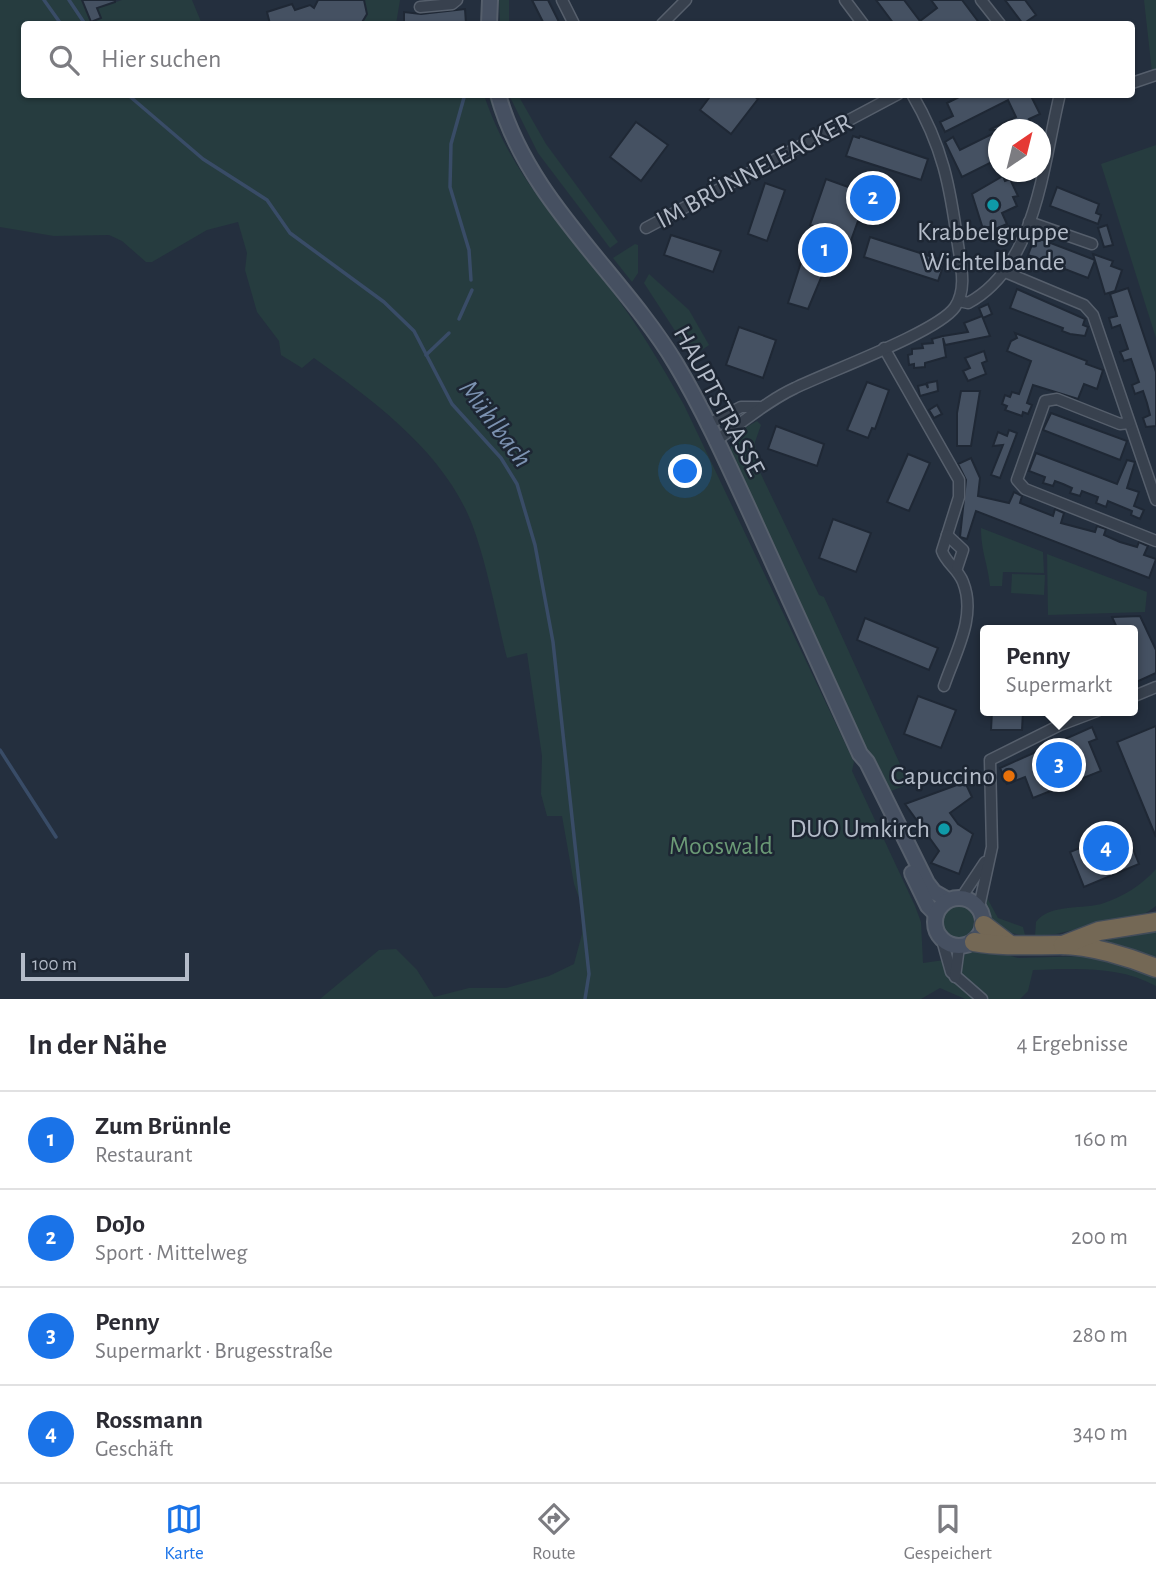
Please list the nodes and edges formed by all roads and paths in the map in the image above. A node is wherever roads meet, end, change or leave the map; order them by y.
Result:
1 (457, 0) edge
2 (490, 0) edge
3 (562, 0) edge
4 (686, 0) edge
5 (845, 0) edge
6 (981, 0) edge
7 (420, 8) dead end
8 (489, 21) edge
9 (572, 21) edge
10 (665, 21) edge
11 (861, 21) edge
12 (998, 21) edge
13 (1156, 75) edge
14 (1135, 82) edge
15 (499, 98) edge
16 (890, 98) edge
17 (914, 98) edge
18 (1059, 98) edge
19 (1029, 222) junction
20 (646, 228) dead end
21 (1092, 244) dead end
22 (1005, 272) junction
23 (959, 301) junction
24 (884, 348) junction
25 (760, 407) junction
26 (1129, 423) junction
27 (707, 425) junction
28 (715, 441) junction
29 (1156, 500) edge
30 (947, 535) junction
31 (1156, 541) edge
32 (957, 568) junction
33 (944, 686) dead end
34 (1156, 687) edge
35 (1138, 694) edge
36 (1086, 716) edge
37 (860, 754) junction
38 (989, 855) junction
39 (954, 899) junction
40 (936, 914) junction
41 (981, 916) junction
42 (1155, 921) edge
43 (942, 940) junction
44 (967, 944) junction
45 (1063, 944) junction
46 (1012, 946) junction
47 (1156, 968) edge
48 (955, 977) junction
49 (982, 999) edge

1 - 7 street
2 - 8 street
3 - 9 street
4 - 10 street
5 - 11 street
6 - 12 street
13 - 14 street
15 - 27 street, HAUPTSTRASSE
16 - 20 street, IM BRÜNNELEACKER
17 - 23 street
18 - 19 street
19 - 21 street
19 - 22 street
22 - 23 street
22 - 26 street
23 - 24 street
24 - 25 street
24 - 30 street
25 - 27 street
25 - 28 street
26 - 29 street
26 - 31 street
27 - 28 street, HAUPTSTRASSE
28 - 37 street, HAUPTSTRASSE
30 - 32 street
30 - 32 street
32 - 33 street
34 - 35 street
36 - 38 street
37 - 39 street, HAUPTSTRASSE
37 - 40 street, HAUPTSTRASSE
38 - 39 street
38 - 41 street
39 - 40 street
39 - 41 street, HAUPTSTRASSE
40 - 43 street, HAUPTSTRASSE
41 - 44 street
41 - 46 highway
42 - 45 highway
43 - 44 street
43 - 48 street
44 - 46 highway
44 - 48 street
45 - 46 highway
45 - 47 highway
48 - 49 street

